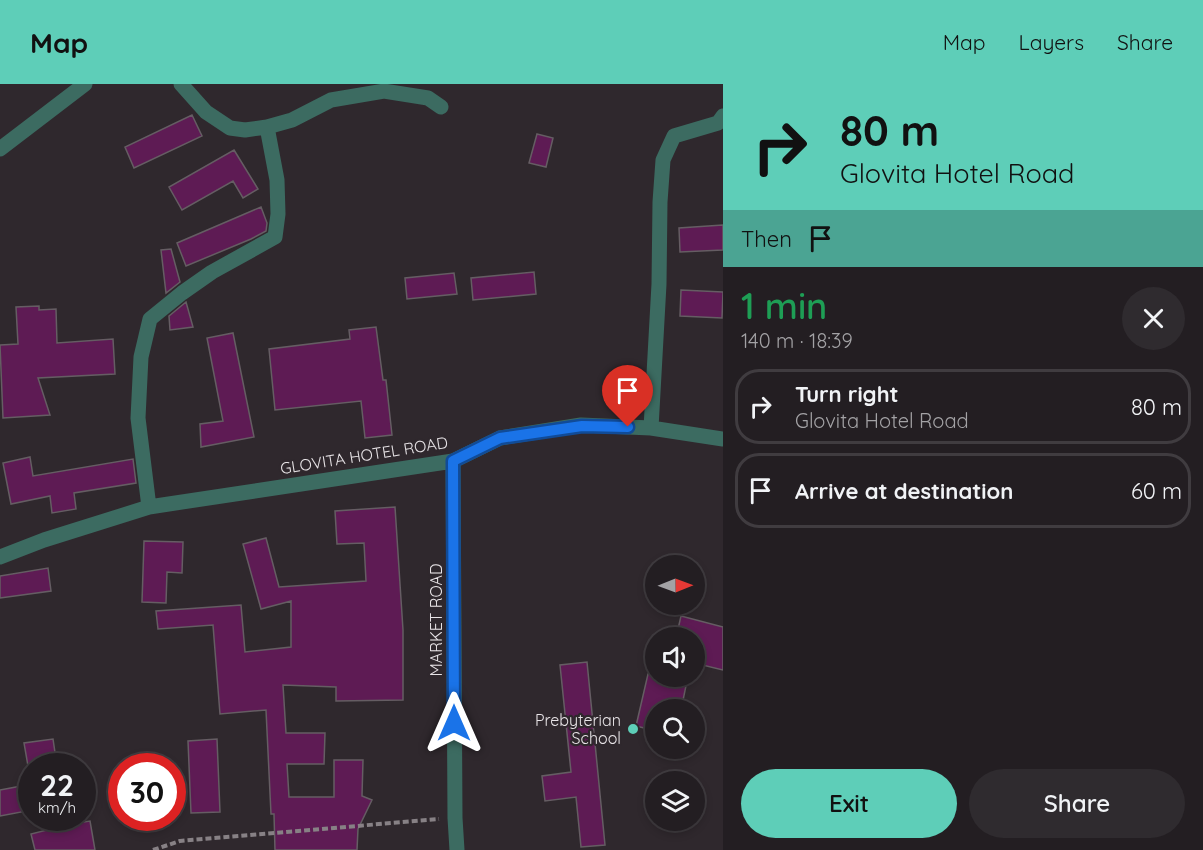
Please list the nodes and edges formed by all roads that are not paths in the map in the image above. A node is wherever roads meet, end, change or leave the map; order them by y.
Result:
1 (85, 84) edge
2 (181, 84) edge
3 (441, 107) dead end
4 (721, 120) edge
5 (267, 127) junction
6 (0, 149) edge
7 (651, 428) junction
8 (723, 439) edge
9 (453, 461) junction
10 (149, 507) junction
11 (0, 557) edge
12 (457, 850) edge

1 - 6 street
2 - 5 street
3 - 5 street
4 - 7 street
5 - 10 street
7 - 8 street, GLOVITA HOTEL ROAD
7 - 9 street, GLOVITA HOTEL ROAD
9 - 10 street, GLOVITA HOTEL ROAD
9 - 12 street, MARKET ROAD
10 - 11 street, GLOVITA HOTEL ROAD

